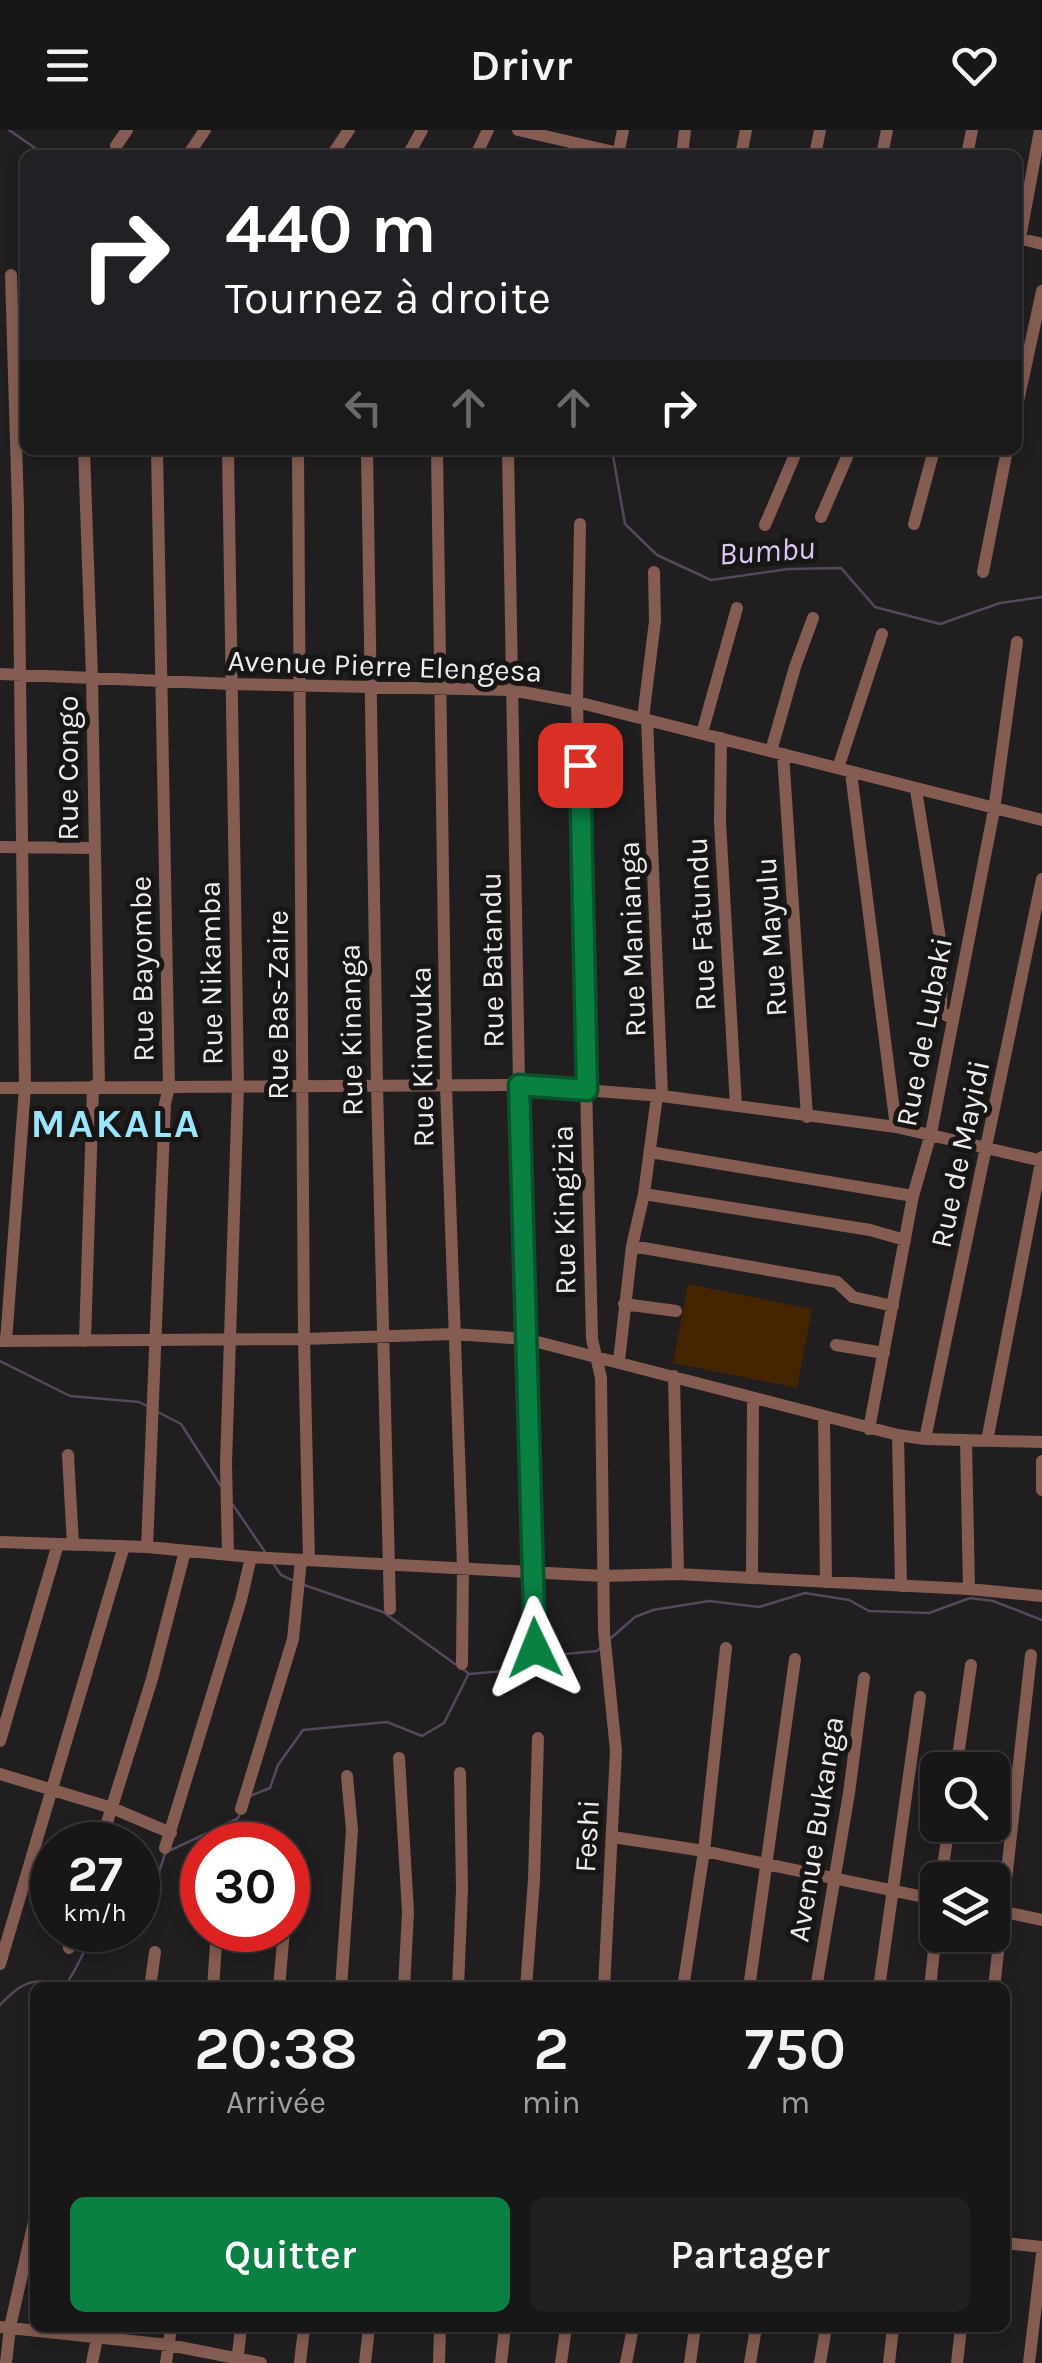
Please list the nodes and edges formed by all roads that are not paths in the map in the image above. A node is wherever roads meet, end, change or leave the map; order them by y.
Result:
1 (127, 130) edge
2 (518, 130) edge
3 (1040, 130) edge
4 (559, 136) edge
5 (116, 146) dead end
6 (607, 150) edge
7 (1022, 218) edge
8 (11, 275) dead end
9 (1042, 291) edge
10 (1022, 382) edge
11 (84, 455) edge
12 (157, 455) edge
13 (228, 455) edge
14 (298, 455) edge
15 (367, 455) edge
16 (437, 455) edge
17 (508, 455) edge
18 (796, 455) edge
19 (848, 455) edge
20 (933, 455) edge
21 (1006, 455) edge
22 (820, 517) dead end
23 (580, 524) dead end
24 (765, 524) dead end
25 (914, 524) dead end
26 (654, 572) dead end
27 (983, 572) dead end
28 (737, 608) dead end
29 (813, 618) dead end
30 (882, 634) dead end
31 (1017, 642) dead end
32 (0, 674) edge
33 (19, 675) junction
34 (92, 676) junction
35 (160, 681) junction
36 (231, 684) junction
37 (302, 686) junction
38 (370, 686) junction
39 (442, 689) junction
40 (512, 690) junction
41 (578, 702) junction
42 (645, 719) junction
43 (702, 733) junction
44 (721, 738) junction
45 (777, 752) junction
46 (844, 771) junction
47 (916, 790) junction
48 (994, 810) junction
49 (1042, 820) edge
50 (0, 847) edge
51 (21, 848) junction
52 (93, 848) junction
53 (1042, 879) edge
54 (953, 1019) junction
55 (519, 1085) junction
56 (96, 1086) junction
57 (170, 1086) junction
58 (238, 1086) junction
59 (377, 1086) junction
60 (446, 1086) junction
61 (0, 1088) edge
62 (24, 1088) junction
63 (303, 1088) junction
64 (587, 1090) junction
65 (659, 1096) junction
66 (736, 1106) junction
67 (807, 1117) junction
68 (896, 1127) junction
69 (931, 1133) junction
70 (987, 1146) junction
71 (650, 1152) junction
72 (1042, 1160) edge
73 (644, 1194) junction
74 (913, 1196) junction
75 (905, 1240) junction
76 (632, 1246) junction
77 (624, 1304) junction
78 (893, 1306) junction
79 (676, 1312) dead end
80 (454, 1334) junction
81 (156, 1338) junction
82 (230, 1338) junction
83 (384, 1338) junction
84 (526, 1338) junction
85 (304, 1340) junction
86 (3, 1341) edge
87 (85, 1341) junction
88 (836, 1345) dead end
89 (884, 1352) junction
90 (597, 1357) junction
91 (618, 1361) junction
92 (674, 1376) junction
93 (753, 1399) junction
94 (824, 1416) junction
95 (869, 1429) junction
96 (898, 1435) junction
97 (925, 1439) junction
98 (966, 1441) junction
99 (987, 1441) junction
100 (1042, 1442) edge
101 (68, 1455) dead end
102 (1042, 1461) edge
103 (1042, 1490) edge
104 (0, 1541) edge
105 (66, 1545) junction
106 (124, 1546) junction
107 (147, 1546) junction
108 (185, 1551) junction
109 (228, 1555) junction
110 (251, 1556) junction
111 (305, 1560) junction
112 (390, 1562) junction
113 (463, 1566) junction
114 (532, 1570) junction
115 (678, 1574) junction
116 (604, 1576) junction
117 (752, 1578) junction
118 (826, 1582) junction
119 (901, 1586) junction
120 (969, 1589) junction
121 (1042, 1596) edge
122 (390, 1609) dead end
123 (535, 1648) dead end
124 (726, 1648) dead end
125 (1032, 1655) dead end
126 (794, 1659) dead end
127 (462, 1664) dead end
128 (971, 1665) dead end
129 (864, 1678) dead end
130 (920, 1697) dead end
131 (538, 1738) dead end
132 (0, 1741) edge
133 (959, 1752) edge
134 (399, 1758) dead end
135 (460, 1773) dead end
136 (0, 1774) edge
137 (347, 1776) dead end
138 (50, 1790) junction
139 (112, 1808) junction
140 (240, 1810) dead end
141 (107, 1822) edge
142 (171, 1832) junction
143 (612, 1837) junction
144 (165, 1848) dead end
145 (704, 1851) junction
146 (1004, 1862) edge
147 (767, 1866) junction
148 (836, 1879) junction
149 (893, 1892) junction
150 (920, 1897) edge
151 (1010, 1914) edge
152 (1042, 1920) edge
153 (155, 1952) dead end
154 (216, 1952) edge
155 (282, 1952) edge
156 (934, 1952) edge
157 (995, 1952) edge
158 (0, 1964) edge
159 (151, 1982) edge
160 (214, 1982) edge
161 (280, 1982) edge
162 (342, 1982) edge
163 (404, 1982) edge
164 (458, 1982) edge
165 (526, 1982) edge
166 (604, 1982) edge
167 (684, 1982) edge
168 (750, 1982) edge
169 (817, 1982) edge
170 (879, 1982) edge
171 (931, 1982) edge
172 (994, 1982) edge
173 (30, 2235) edge
174 (1010, 2244) edge
175 (1042, 2251) edge
176 (5, 2326) edge
177 (30, 2328) edge
178 (98, 2332) edge
179 (171, 2332) edge
180 (241, 2332) edge
181 (304, 2332) edge
182 (369, 2332) edge
183 (440, 2332) edge
184 (504, 2332) edge
185 (566, 2332) edge
186 (631, 2332) edge
187 (695, 2332) edge
188 (755, 2332) edge
189 (825, 2332) edge
190 (892, 2332) edge
191 (961, 2332) edge
192 (169, 2345) junction
193 (237, 2361) edge
194 (6, 2363) edge
195 (92, 2363) edge
196 (166, 2363) edge
197 (261, 2363) edge
198 (300, 2363) edge
199 (365, 2363) edge
200 (438, 2363) edge
201 (501, 2363) edge
202 (562, 2363) edge
203 (626, 2363) edge
204 (690, 2363) edge
205 (750, 2363) edge
206 (820, 2363) edge
207 (888, 2363) edge
208 (957, 2363) edge
209 (1030, 2363) edge

1 - 5 street
2 - 4 street
3 - 7 street
4 - 6 street
8 - 33 street
9 - 10 street
11 - 34 street, Rue Congo
12 - 35 street, Rue Bayombe
13 - 36 street, Rue Nikamba
14 - 37 street, Rue Bas-Zaire
15 - 38 street, Rue Kinanga
16 - 39 street, Rue Kimvuka
17 - 40 street, Rue Batandu
18 - 24 street
19 - 22 street
20 - 25 street
21 - 27 street
23 - 41 street, Rue Kingizia
26 - 42 street, Rue Manianga
28 - 43 street
29 - 45 street, Rue Mayulu
30 - 46 street
31 - 48 street, Rue de Lubaki
32 - 33 street, Avenue Pierre Elengesa
33 - 34 street, Avenue Pierre Elengesa
33 - 51 street
34 - 35 street, Avenue Pierre Elengesa
34 - 52 street, Rue Congo
35 - 36 street, Avenue Pierre Elengesa
35 - 57 street, Rue Bayombe
36 - 37 street, Avenue Pierre Elengesa
36 - 58 street, Rue Nikamba
37 - 38 street, Avenue Pierre Elengesa
37 - 63 street, Rue Bas-Zaire
38 - 39 street, Avenue Pierre Elengesa
38 - 59 street, Rue Kinanga
39 - 40 street, Avenue Pierre Elengesa
39 - 60 street, Rue Kimvuka
40 - 41 street, Avenue Pierre Elengesa
40 - 55 street, Rue Batandu
41 - 42 street, Avenue Pierre Elengesa
41 - 64 street, Rue Kingizia
42 - 43 street, Avenue Pierre Elengesa
42 - 65 street, Rue Manianga
43 - 44 street, Avenue Pierre Elengesa
44 - 45 street, Avenue Pierre Elengesa
44 - 66 street, Rue Fatundu
45 - 46 street, Avenue Pierre Elengesa
45 - 67 street, Rue Mayulu
46 - 47 street, Avenue Pierre Elengesa
46 - 68 street
47 - 48 street, Avenue Pierre Elengesa
47 - 54 street
48 - 49 street, Avenue Pierre Elengesa
48 - 54 street, Rue de Lubaki
50 - 51 street
51 - 52 street
51 - 62 street
52 - 56 street, Rue Congo
53 - 70 street, Rue de Mayidi
54 - 69 street, Rue de Lubaki
55 - 60 street
55 - 64 street
55 - 84 street, Rue Batandu
56 - 57 street
56 - 62 street
56 - 87 street, Rue Congo
57 - 58 street
57 - 81 street, Rue Bayombe
58 - 63 street
58 - 82 street, Rue Nikamba
59 - 60 street
59 - 63 street
59 - 83 street, Rue Kinanga
60 - 80 street, Rue Kimvuka
61 - 62 street
62 - 86 street
63 - 85 street, Rue Bas-Zaire
64 - 65 street
64 - 90 street, Rue Kingizia
65 - 66 street
65 - 71 street, Rue Manianga
66 - 67 street
67 - 68 street
68 - 69 street
69 - 70 street
69 - 74 street, Rue de Lubaki
70 - 72 street
70 - 97 street, Rue de Mayidi
71 - 73 street, Rue Manianga
71 - 74 street
72 - 99 street
73 - 75 street
73 - 76 street, Rue Manianga
74 - 75 street, Rue de Lubaki
75 - 78 street, Rue de Lubaki
76 - 77 street, Rue Manianga
76 - 78 street
77 - 79 street
77 - 91 street, Rue Manianga
78 - 89 street, Rue de Lubaki
80 - 83 street
80 - 84 street
80 - 113 street, Rue Kimvuka
81 - 82 street
81 - 87 street
81 - 107 street, Rue Bayombe
82 - 85 street
82 - 109 street, Rue Nikamba
83 - 85 street
83 - 112 street, Rue Kinanga
84 - 90 street
84 - 114 street, Rue Batandu
85 - 111 street, Rue Bas-Zaire
86 - 87 street
88 - 89 street
89 - 95 street, Rue de Lubaki
90 - 91 street
90 - 116 street, Rue Kingizia
91 - 92 street
92 - 93 street
92 - 115 street
93 - 94 street
93 - 117 street
94 - 95 street
94 - 118 street
95 - 96 street
96 - 97 street
96 - 119 street
97 - 98 street
98 - 99 street
98 - 120 street
99 - 100 street
101 - 105 street
102 - 103 street
104 - 105 street
105 - 106 street
105 - 132 street
106 - 107 street
106 - 138 street
107 - 108 street
108 - 109 street
108 - 139 street
109 - 110 street
110 - 111 street
110 - 142 street
111 - 112 street
111 - 140 street, Rue Bas-Zaire
112 - 113 street
112 - 122 street, Rue Kinanga
113 - 114 street
113 - 127 street, Rue Kimvuka
114 - 116 street
114 - 123 street, Rue Batandu
115 - 116 street
115 - 117 street
116 - 143 street, Feshi
117 - 118 street
118 - 119 street
119 - 120 street
120 - 121 street
124 - 145 street
125 - 146 street
126 - 147 street
128 - 133 street
129 - 148 street, Avenue Bukanga
130 - 149 street
131 - 165 street
134 - 163 street
135 - 164 street
136 - 138 street
137 - 162 street
138 - 139 street
138 - 158 street
139 - 141 street
139 - 142 street
142 - 144 street
143 - 145 street
143 - 166 street, Feshi
145 - 147 street
145 - 167 street
147 - 148 street
147 - 168 street
148 - 149 street
148 - 169 street, Avenue Bukanga
149 - 150 street
149 - 170 street
151 - 152 street
153 - 159 street
154 - 160 street
155 - 161 street
156 - 171 street
157 - 172 street
173 - 176 street
174 - 175 street
175 - 209 street
176 - 177 street
176 - 194 street
178 - 192 street
178 - 195 street
179 - 192 street
180 - 193 street
181 - 198 street
182 - 199 street
183 - 200 street
184 - 201 street
185 - 202 street
186 - 203 street
187 - 204 street
188 - 205 street
189 - 206 street
190 - 207 street
191 - 208 street
192 - 193 street
192 - 196 street
193 - 197 street

